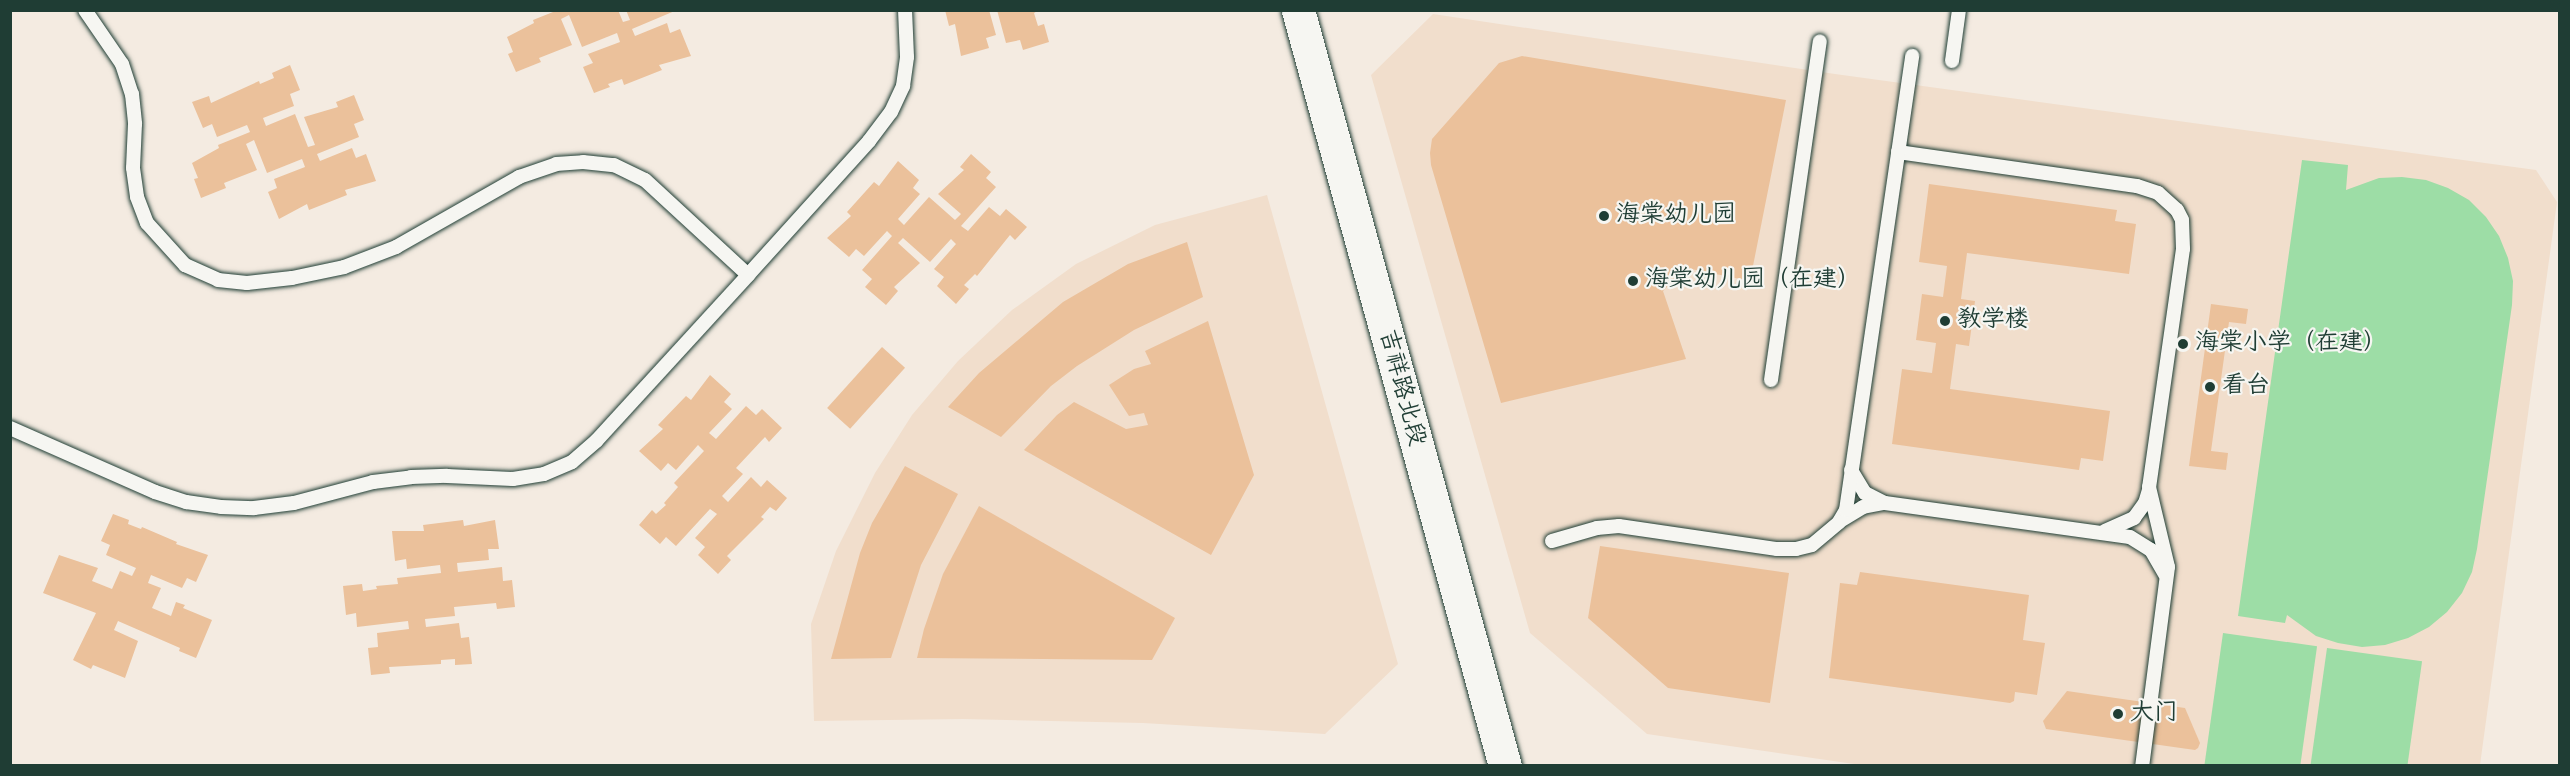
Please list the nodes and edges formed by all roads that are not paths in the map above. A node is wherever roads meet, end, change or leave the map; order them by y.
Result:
1 (85, 10) edge
2 (905, 10) edge
3 (1298, 10) edge
4 (1959, 10) edge
5 (1820, 42) dead end
6 (1912, 56) dead end
7 (1952, 61) dead end
8 (1898, 152) junction
9 (748, 275) junction
10 (1771, 380) dead end
11 (10, 428) edge
12 (1851, 470) junction
13 (2149, 487) junction
14 (1885, 503) junction
15 (1839, 522) junction
16 (2100, 532) junction
17 (1552, 541) dead end
18 (2167, 581) junction
19 (1505, 765) edge
20 (2142, 765) edge

1 - 9 lane
2 - 9 lane
3 - 19 street, 吉祥路北段
4 - 7 lane
5 - 10 lane
6 - 8 lane
8 - 12 lane
8 - 13 lane
9 - 11 lane
12 - 14 lane
12 - 15 lane
13 - 16 lane
13 - 18 lane
14 - 15 lane
14 - 16 lane
15 - 17 lane
16 - 18 lane
18 - 20 lane

